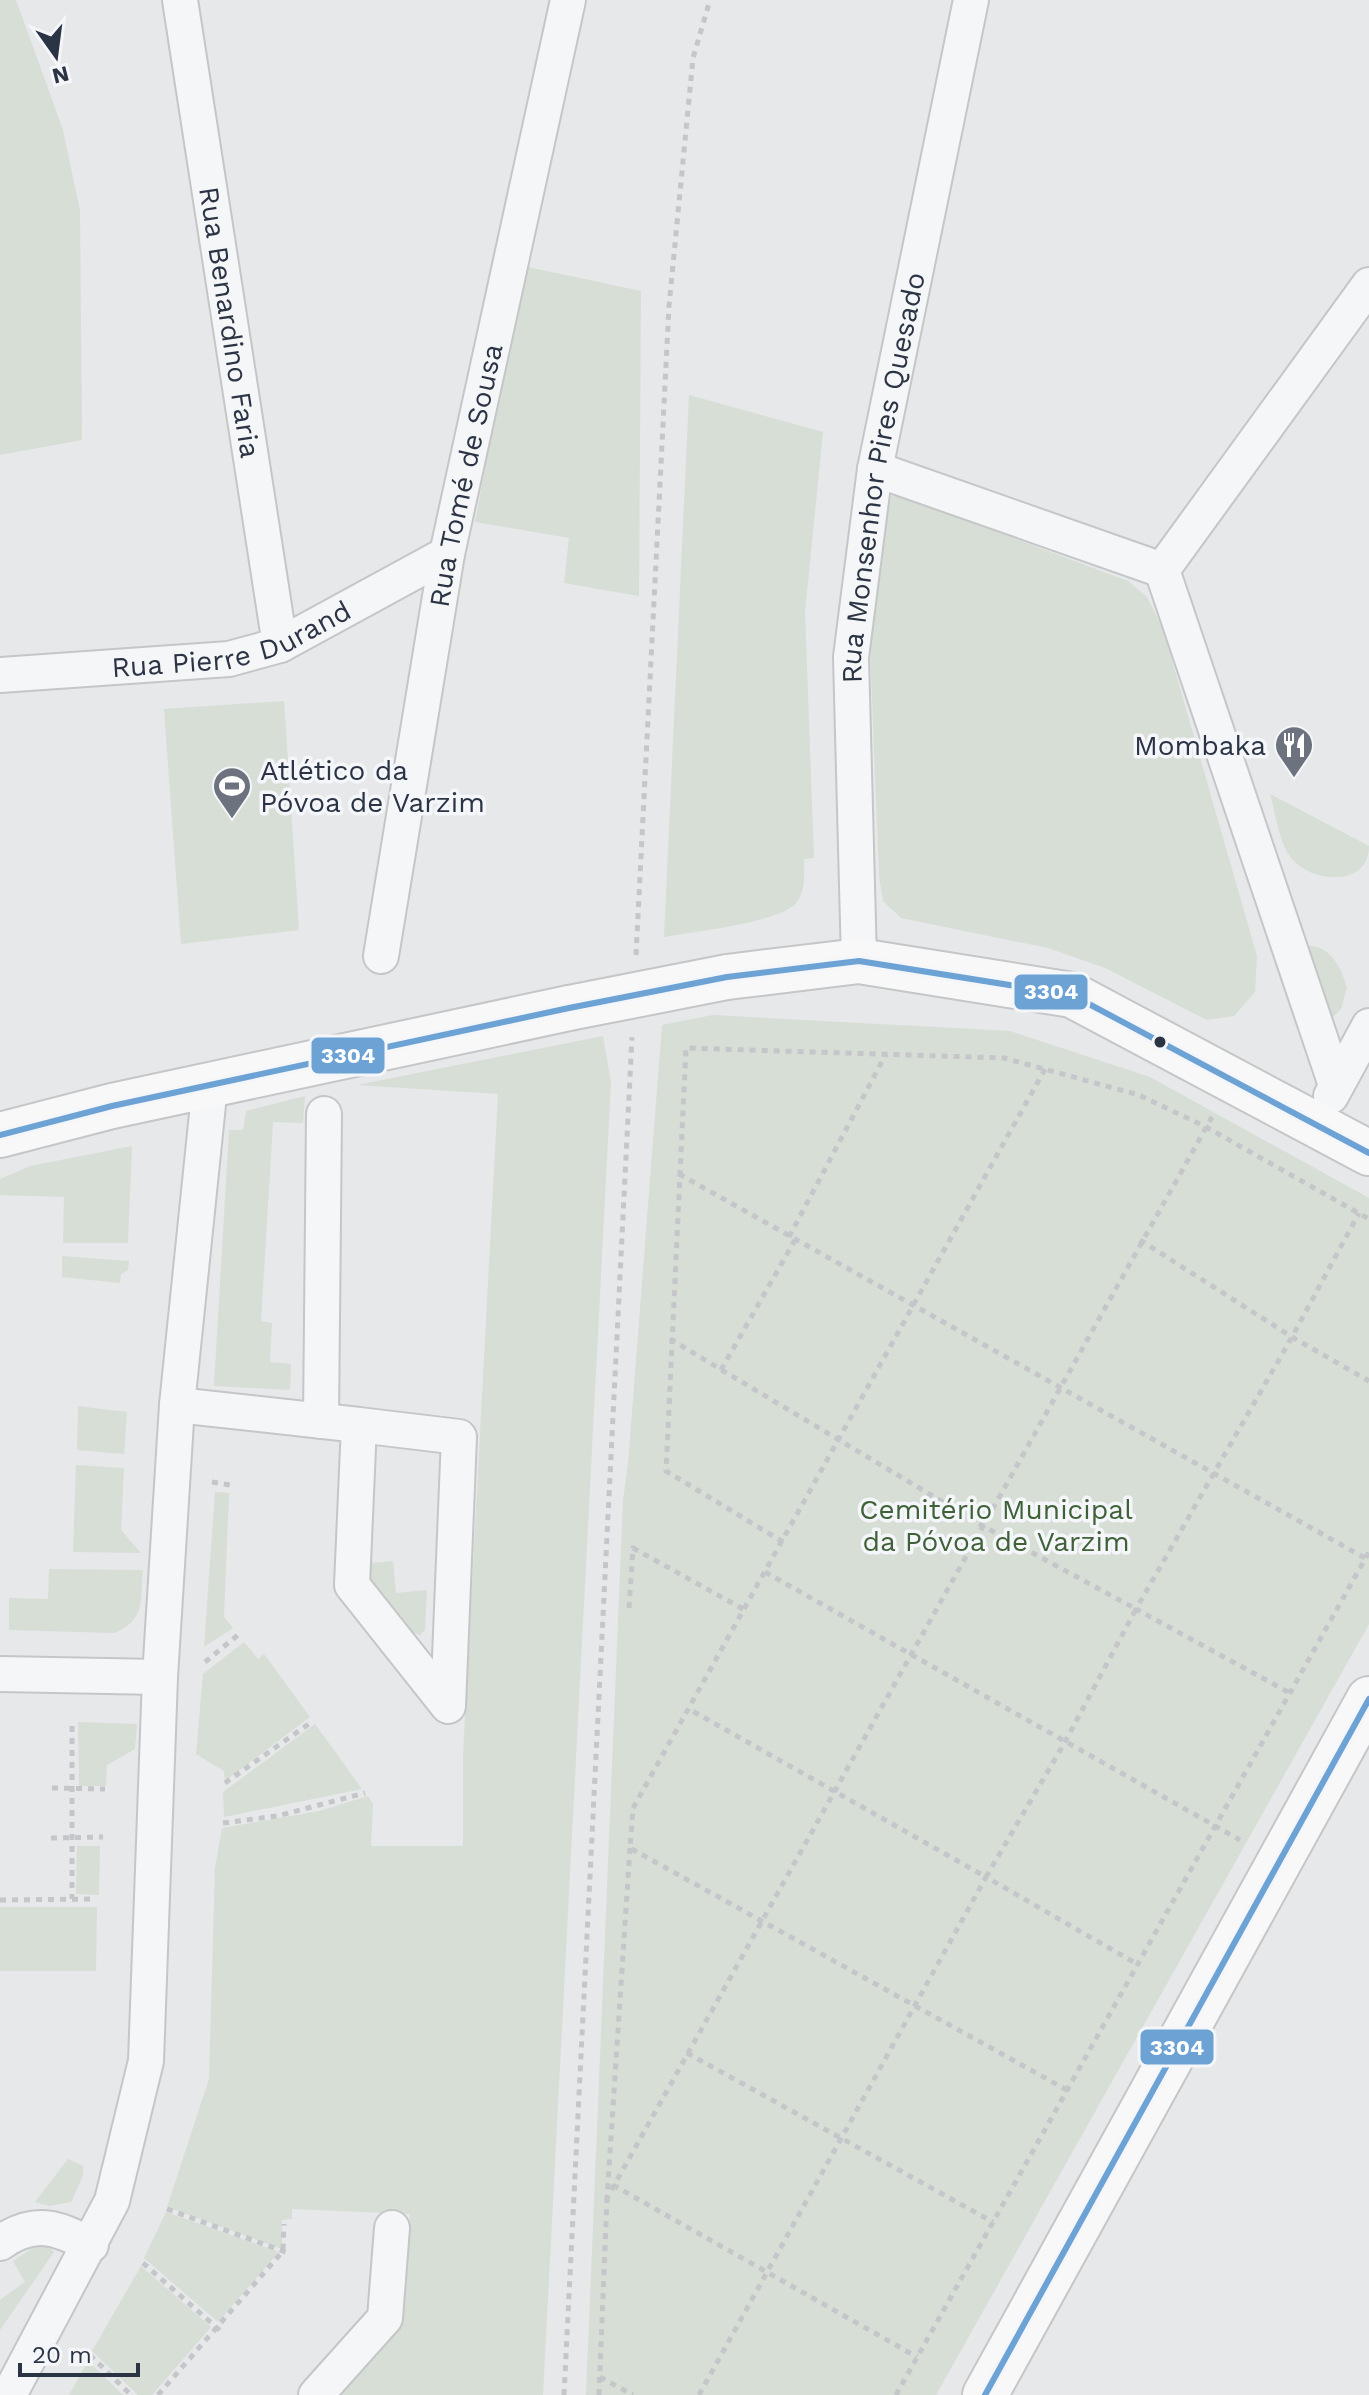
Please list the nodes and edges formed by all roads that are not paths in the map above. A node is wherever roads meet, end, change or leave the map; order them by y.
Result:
1 (180, 0) edge
2 (568, 0) edge
3 (971, 0) edge
4 (1369, 285) edge
5 (875, 469) junction
6 (447, 554) junction
7 (1162, 570) junction
8 (280, 645) junction
9 (0, 675) edge
10 (381, 956) dead end
11 (859, 961) junction
12 (1369, 1026) edge
13 (210, 1085) junction
14 (1327, 1104) junction
15 (324, 1114) dead end
16 (0, 1135) edge
17 (1369, 1153) edge
18 (177, 1405) junction
19 (321, 1421) junction
20 (359, 1425) junction
21 (0, 1674) edge
22 (160, 1677) junction
23 (1369, 1699) edge
24 (392, 2228) dead end
25 (0, 2243) edge
26 (91, 2245) junction
27 (996, 2389) edge
28 (9, 2395) edge
29 (316, 2395) edge

1 - 8 street, Rua Benardino Faria
2 - 6 street, Rua Tomé de Sousa
3 - 5 street, Rua Monsenhor Pires Quesado
4 - 7 street
5 - 7 street
5 - 11 street, Rua Monsenhor Pires Quesado
6 - 8 street, Rua Pierre Durand
6 - 10 street, Rua Tomé de Sousa
7 - 14 street
8 - 9 street, Rua Pierre Durand
11 - 13 main road, bridge
11 - 14 main road
12 - 14 street
13 - 16 main road
13 - 18 street
14 - 17 main road
15 - 19 street
18 - 19 street
18 - 22 street
19 - 20 street
20 - 20 street
21 - 22 street
22 - 26 street
23 - 27 main road
24 - 29 street
25 - 26 street
26 - 28 street

